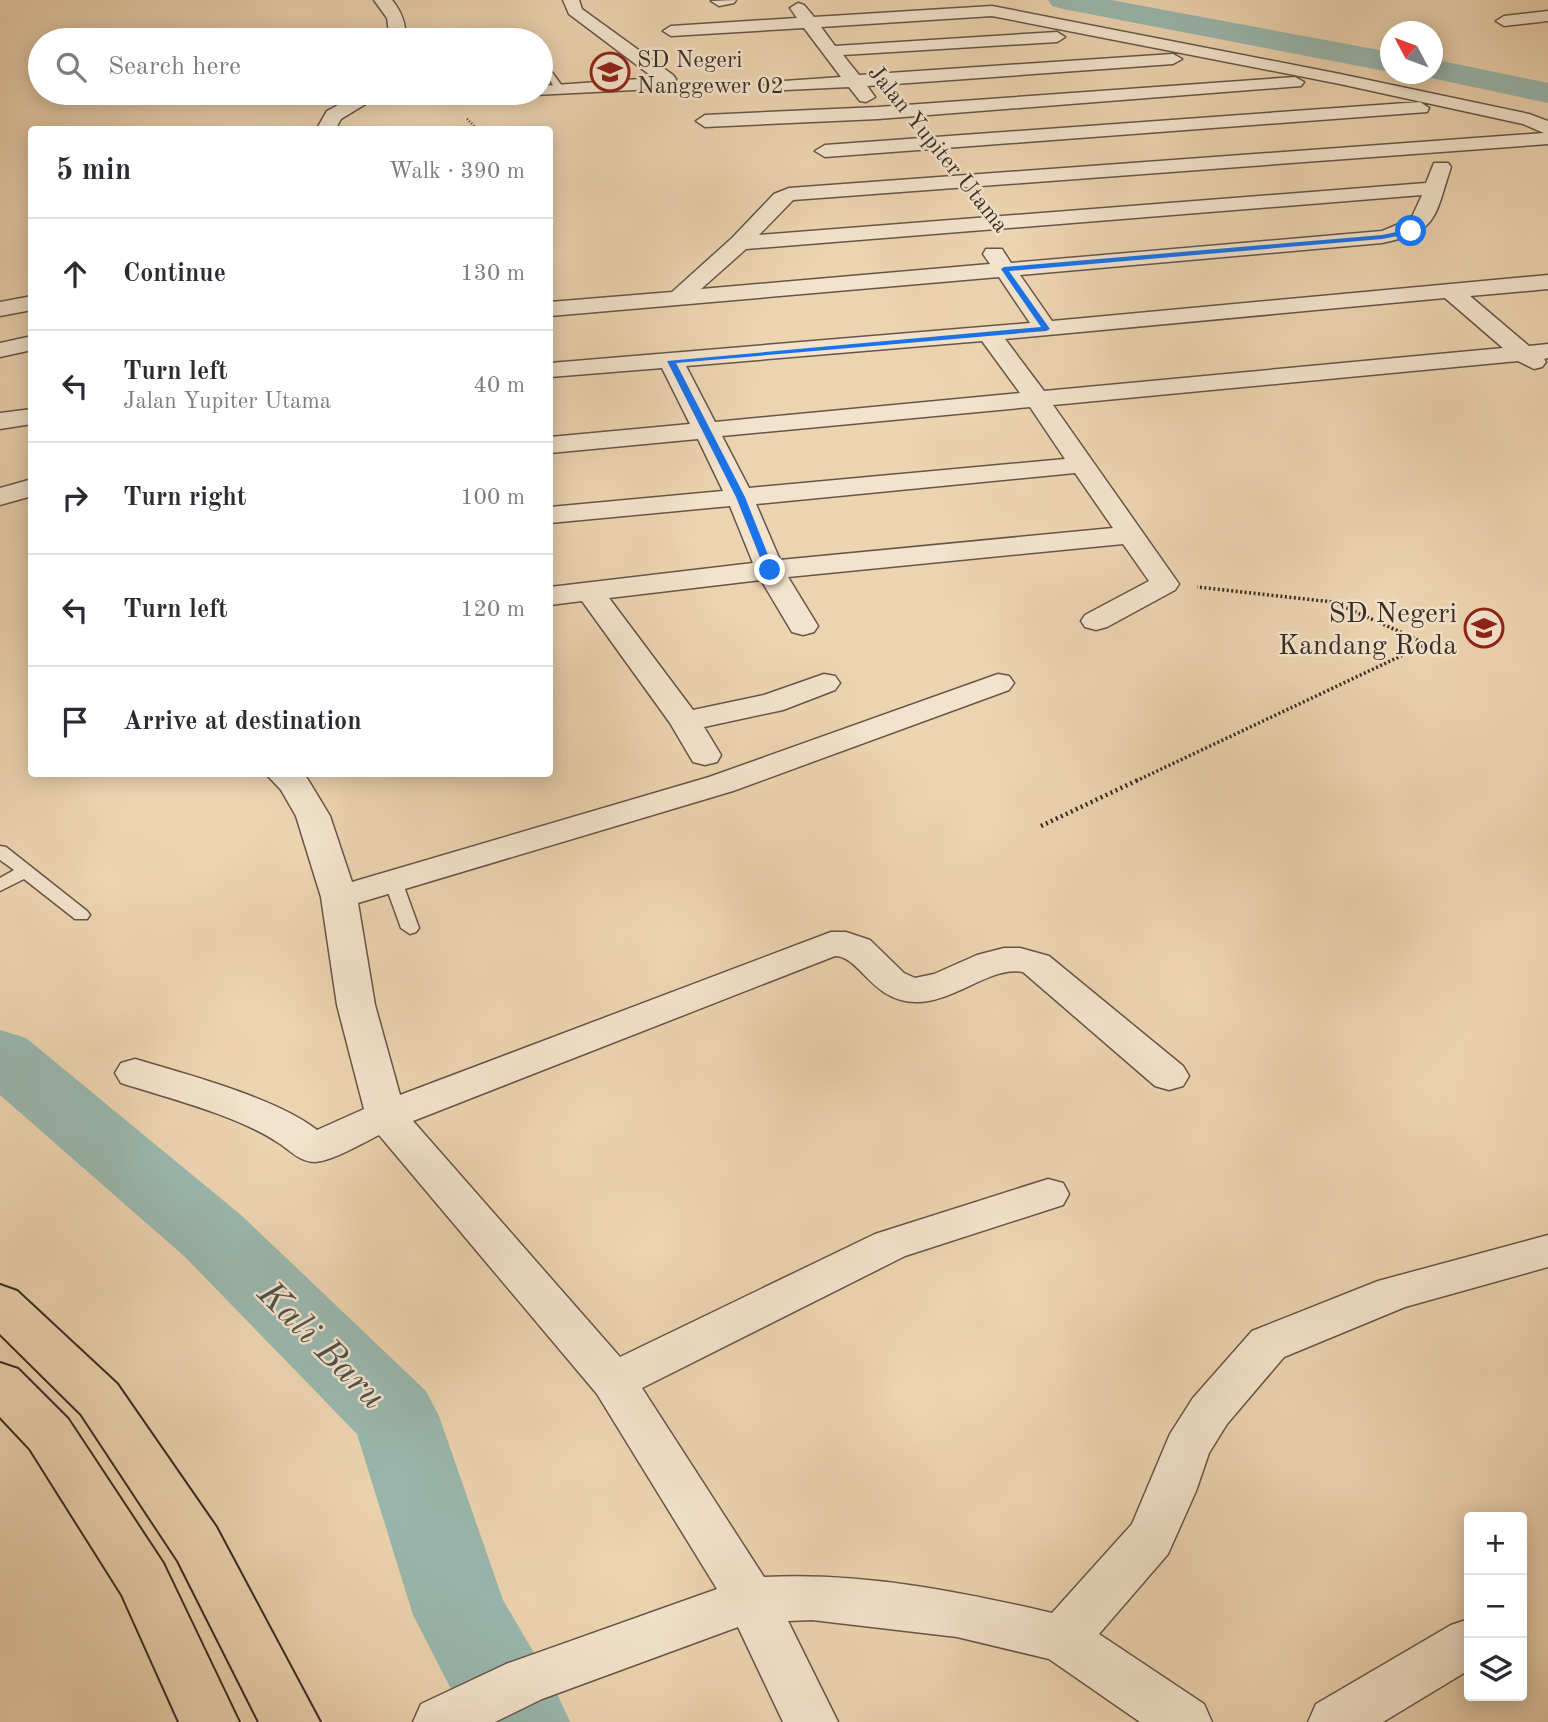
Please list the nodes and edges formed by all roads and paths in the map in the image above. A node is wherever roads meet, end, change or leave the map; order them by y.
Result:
1 (382, 0) edge
2 (570, 0) edge
3 (728, 0) edge
4 (791, 0) edge
5 (719, 1) edge
6 (1548, 16) edge
7 (1504, 21) dead end
8 (812, 23) junction
9 (398, 28) edge
10 (671, 31) dead end
11 (1110, 34) junction
12 (830, 51) junction
13 (1218, 55) junction
14 (1340, 79) junction
15 (553, 80) edge
16 (855, 83) junction
17 (771, 87) dead end
18 (553, 90) edge
19 (561, 90) junction
20 (352, 105) edge
21 (1458, 105) junction
22 (878, 113) junction
23 (705, 121) dead end
24 (327, 126) edge
25 (1548, 128) edge
26 (1548, 138) edge
27 (908, 146) junction
28 (1447, 146) junction
29 (825, 151) dead end
30 (942, 184) junction
31 (1434, 188) junction
32 (972, 223) junction
33 (740, 243) junction
34 (1004, 269) junction
35 (1548, 282) edge
36 (1451, 292) junction
37 (677, 299) junction
38 (28, 304) edge
39 (0, 309) edge
40 (553, 309) edge
41 (1046, 329) junction
42 (988, 333) junction
43 (28, 344) edge
44 (0, 350) edge
45 (1548, 351) edge
46 (1524, 353) junction
47 (671, 361) junction
48 (553, 370) edge
49 (1548, 375) edge
50 (1036, 398) junction
51 (28, 417) edge
52 (0, 421) edge
53 (708, 431) junction
54 (553, 445) edge
55 (1081, 465) junction
56 (28, 488) edge
57 (0, 497) edge
58 (740, 497) junction
59 (553, 515) edge
60 (1132, 534) junction
61 (770, 570) junction
62 (1165, 584) junction
63 (589, 592) junction
64 (553, 596) edge
65 (1096, 621) dead end
66 (803, 626) dead end
67 (824, 683) dead end
68 (998, 683) dead end
69 (685, 721) junction
70 (705, 755) dead end
71 (286, 777) edge
72 (1041, 826) dead end
73 (0, 851) edge
74 (25, 871) junction
75 (393, 881) junction
76 (0, 886) edge
77 (339, 897) junction
78 (81, 915) dead end
79 (410, 928) dead end
80 (135, 1073) dead end
81 (1169, 1076) dead end
82 (386, 1116) junction
83 (1048, 1194) dead end
84 (1548, 1251) edge
85 (1, 1307) edge
86 (613, 1381) junction
87 (0, 1382) edge
88 (751, 1600) junction
89 (1062, 1639) junction
90 (1464, 1645) edge
91 (449, 1718) edge
92 (209, 1722) edge
93 (290, 1722) edge
94 (811, 1722) edge
95 (1185, 1722) edge
96 (1335, 1722) edge

1 - 9 street
2 - 19 street
3 - 5 street
4 - 8 street, Jalan Yupiter Utama
6 - 7 street
8 - 10 street
8 - 11 street
8 - 12 street, Jalan Yupiter Utama
11 - 12 street
11 - 13 street
12 - 16 street, Jalan Yupiter Utama
13 - 14 street
13 - 16 street
14 - 21 street
14 - 22 street
15 - 19 lane
16 - 17 street
16 - 22 street, Jalan Yupiter Utama
18 - 19 street
20 - 24 street
21 - 25 street
21 - 27 street
22 - 23 street
22 - 27 street, Jalan Yupiter Utama
26 - 28 street
27 - 29 street
27 - 30 street, Jalan Yupiter Utama
28 - 30 street
28 - 31 street
30 - 32 street, Jalan Yupiter Utama
30 - 33 street
31 - 32 street
31 - 34 street
32 - 33 street
32 - 34 street, Jalan Yupiter Utama
33 - 37 street
34 - 37 street
34 - 41 street, Jalan Yupiter Utama
35 - 36 street
36 - 41 street
36 - 46 street
37 - 40 street
38 - 39 street
41 - 42 street
42 - 47 street
42 - 50 street
43 - 44 street
45 - 46 street
46 - 49 street
46 - 50 street
47 - 48 street
47 - 53 street
50 - 53 street
50 - 55 street
51 - 52 street
53 - 54 street
53 - 58 street
55 - 58 street
55 - 60 street
56 - 57 street
58 - 59 street
58 - 61 street
60 - 61 street
60 - 62 street
61 - 63 street
61 - 66 street
62 - 65 street
62 - 72 path
63 - 64 street
63 - 69 street
67 - 69 street
68 - 75 street
69 - 70 street
71 - 77 street
73 - 74 lane
74 - 76 lane
74 - 78 lane
75 - 77 street
75 - 79 lane
77 - 82 street
80 - 82 street
81 - 82 street
82 - 86 street
83 - 86 street
84 - 89 street
85 - 93 highway
86 - 88 street
87 - 92 highway
88 - 89 street
88 - 91 street
88 - 94 street
89 - 95 street
90 - 96 street

